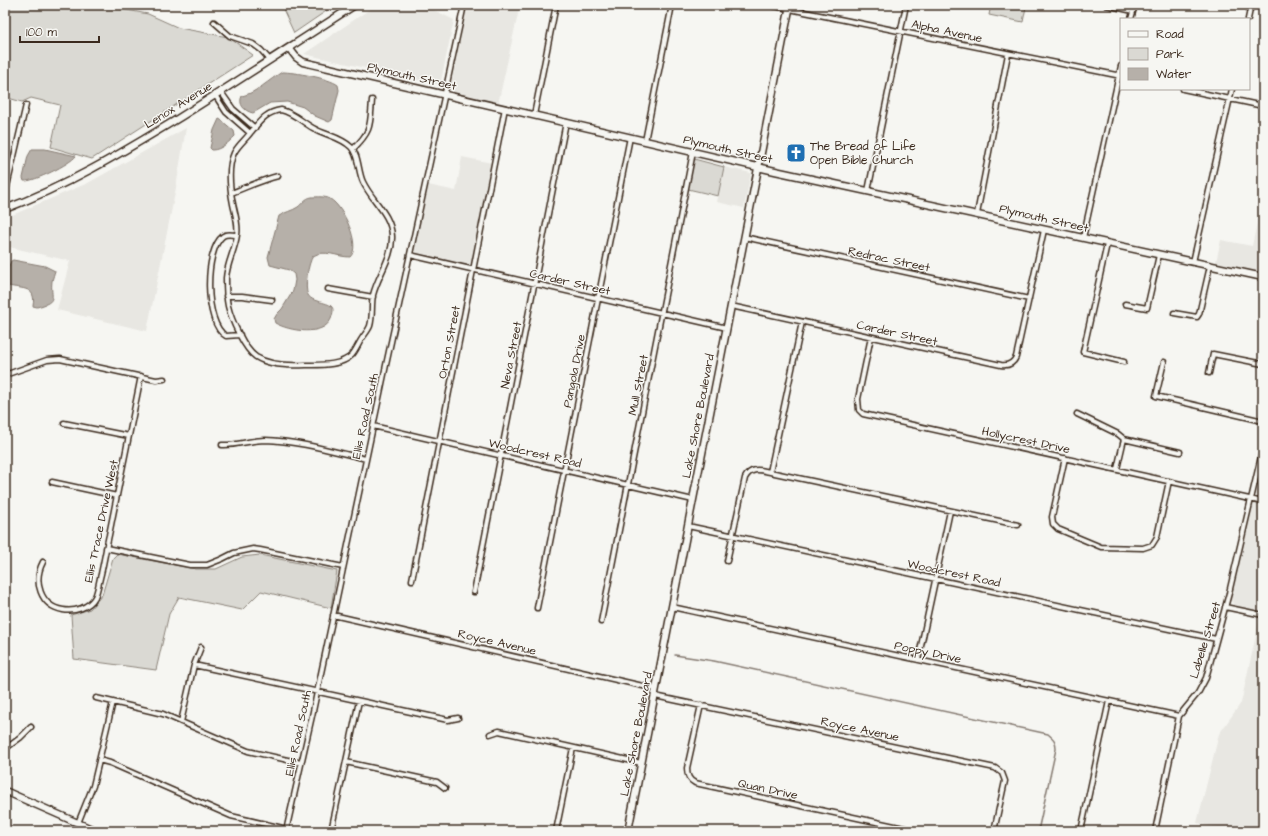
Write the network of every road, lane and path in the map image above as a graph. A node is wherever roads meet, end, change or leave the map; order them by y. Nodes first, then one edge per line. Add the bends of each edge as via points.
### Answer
1 (355, 5) edge
2 (464, 5) edge
3 (556, 5) edge
4 (672, 5) edge
5 (770, 5) edge
6 (906, 5) edge
7 (1106, 5) edge
8 (1134, 5) edge
9 (1251, 5) edge
10 (790, 7) edge
11 (1133, 11) junction
12 (1132, 18) edge
13 (1248, 18) edge
14 (214, 22) dead end
15 (901, 32) junction
16 (289, 48) junction
17 (1008, 54) junction
18 (270, 60) junction
19 (1120, 76) edge
20 (1188, 90) edge
21 (1232, 90) edge
22 (221, 92) junction
23 (445, 94) junction
24 (215, 95) junction
25 (1230, 99) junction
26 (372, 100) dead end
27 (26, 105) dead end
28 (1263, 106) edge
29 (505, 108) junction
30 (534, 115) junction
31 (566, 122) junction
32 (255, 128) junction
33 (250, 133) junction
34 (630, 137) junction
35 (645, 141) junction
36 (352, 149) junction
37 (693, 152) junction
38 (758, 167) junction
39 (278, 176) dead end
40 (868, 191) junction
41 (231, 193) junction
42 (5, 195) edge
43 (5, 209) edge
44 (976, 214) junction
45 (1044, 230) junction
46 (237, 235) junction
47 (744, 237) junction
48 (1083, 238) junction
49 (1107, 244) junction
50 (410, 255) junction
51 (1158, 255) junction
52 (1192, 262) junction
53 (1210, 266) junction
54 (474, 270) junction
55 (1263, 278) edge
56 (535, 284) junction
57 (328, 289) dead end
58 (226, 296) junction
59 (373, 297) junction
60 (598, 298) junction
61 (1029, 299) junction
62 (272, 300) dead end
63 (1125, 304) dead end
64 (731, 306) junction
65 (662, 313) junction
66 (1174, 313) dead end
67 (802, 322) junction
68 (727, 328) junction
69 (240, 334) junction
70 (871, 337) junction
71 (1124, 362) dead end
72 (1164, 362) dead end
73 (1263, 364) edge
74 (1209, 373) dead end
75 (5, 375) edge
76 (141, 376) junction
77 (164, 379) dead end
78 (1077, 414) dead end
79 (1263, 421) edge
80 (64, 423) dead end
81 (373, 426) junction
82 (129, 436) junction
83 (1124, 440) junction
84 (440, 442) junction
85 (222, 445) dead end
86 (1263, 448) edge
87 (1180, 452) dead end
88 (501, 456) junction
89 (1065, 458) junction
90 (366, 459) junction
91 (565, 470) junction
92 (1117, 470) junction
93 (770, 472) junction
94 (1169, 481) junction
95 (52, 482) dead end
96 (629, 485) junction
97 (117, 496) junction
98 (1251, 499) junction
99 (693, 500) junction
100 (1263, 502) edge
101 (950, 511) junction
102 (1018, 525) dead end
103 (688, 526) junction
104 (732, 536) junction
105 (106, 548) junction
106 (727, 561) dead end
107 (43, 562) dead end
108 (343, 567) junction
109 (936, 579) junction
110 (412, 580) dead end
111 (474, 592) dead end
112 (672, 607) junction
113 (1226, 607) junction
114 (537, 608) dead end
115 (333, 615) junction
116 (1263, 615) edge
117 (601, 622) dead end
118 (1216, 639) junction
119 (201, 646) dead end
120 (918, 660) junction
121 (194, 665) junction
122 (317, 692) junction
123 (655, 692) junction
124 (96, 698) dead end
125 (359, 701) junction
126 (1109, 701) junction
127 (112, 702) junction
128 (701, 705) junction
129 (1179, 716) junction
130 (458, 718) dead end
131 (182, 722) junction
132 (31, 727) dead end
133 (490, 734) dead end
134 (573, 748) junction
135 (5, 749) edge
136 (99, 760) junction
137 (346, 762) junction
138 (301, 763) junction
139 (641, 763) junction
140 (445, 788) dead end
141 (5, 791) edge
142 (78, 823) junction
143 (287, 830) edge
144 (96, 831) edge
145 (331, 831) edge
146 (556, 831) edge
147 (628, 831) edge
148 (918, 831) edge
149 (994, 831) edge
150 (1081, 831) edge
151 (1155, 831) edge

1 - 16 street, Lenox Avenue
2 - 23 street, Ellis Road South
3 - 30 street
4 - 35 street
5 - 10 street, Alpha Avenue
6 - 15 street
7 - 11 street
8 - 11 street
9 - 13 street
10 - 15 street, Alpha Avenue
10 - 38 street, Lake Shore Boulevard
11 - 12 street
14 - 18 street via 230,36 253,44
15 - 17 street, Alpha Avenue
15 - 40 street
16 - 18 street, Lenox Avenue
16 - 23 street, Plymouth Street via 303,62
17 - 19 street, Alpha Avenue
17 - 44 street
18 - 22 street, Lenox Avenue
19 - 48 street
20 - 25 street
21 - 25 street
22 - 24 street, Lenox Avenue
22 - 32 street via 233,110
23 - 29 street, Plymouth Street
23 - 50 street, Ellis Road South
24 - 33 street via 226,112
24 - 43 street, Lenox Avenue via 82,175
25 - 28 street
25 - 52 street
26 - 36 street via 367,134
27 - 42 street
29 - 30 street, Plymouth Street
29 - 54 street, Orton Street
30 - 31 street, Plymouth Street
31 - 34 street, Plymouth Street
31 - 56 street, Neva Street
32 - 33 street
32 - 36 street via 264,116 281,110 340,140
33 - 41 street via 234,154 230,177
34 - 35 street, Plymouth Street
34 - 60 street, Pangola Drive
35 - 37 street, Plymouth Street
36 - 59 street via 363,182 386,215 392,236 389,256
37 - 38 street, Plymouth Street
37 - 65 street, Mull Street
38 - 40 street, Plymouth Street
38 - 47 street, Lake Shore Boulevard
39 - 41 street
40 - 44 street, Plymouth Street
41 - 46 street
44 - 45 street, Plymouth Street
45 - 48 street, Plymouth Street
45 - 61 street
46 - 58 street via 228,265
46 - 69 street via 227,234 218,241 210,269 209,292 213,317 220,330 226,336
47 - 61 street, Redrac Street
47 - 64 street, Lake Shore Boulevard
48 - 49 street, Plymouth Street
49 - 51 street, Plymouth Street
49 - 71 street via 1083,352
50 - 54 street, Carder Street
50 - 81 street, Ellis Road South
51 - 52 street, Plymouth Street
51 - 63 street via 1147,308
52 - 53 street, Plymouth Street
53 - 55 street, Plymouth Street
53 - 66 street via 1197,317
54 - 56 street, Carder Street
54 - 84 street, Orton Street
56 - 60 street, Carder Street
56 - 88 street, Neva Street
57 - 59 street
58 - 62 street
58 - 69 street
59 - 69 street via 368,331 353,354 339,362 302,366 269,362 254,356
60 - 65 street, Carder Street
60 - 91 street, Pangola Drive
61 - 70 street, Carder Street via 1016,357 1006,366
64 - 67 street, Carder Street
64 - 68 street, Lake Shore Boulevard
65 - 68 street, Carder Street
65 - 96 street, Mull Street
67 - 70 street, Carder Street
67 - 93 street
68 - 99 street, Lake Shore Boulevard
70 - 89 street, Hollycrest Drive via 858,399 859,410 863,414
72 - 79 street via 1156,396
73 - 74 street via 1213,354
75 - 76 street via 47,360 60,359
76 - 77 street via 156,380
76 - 82 street, Ellis Trace Drive West
78 - 83 street via 1118,434
80 - 82 street
81 - 84 street, Woodcrest Road
81 - 90 street, Ellis Road South
82 - 97 street, Ellis Trace Drive West
83 - 87 street
83 - 92 street
84 - 88 street, Woodcrest Road
84 - 110 street, Orton Street
85 - 90 street via 231,446 263,440 292,443
86 - 98 street, Labelle Street
88 - 91 street, Woodcrest Road
88 - 111 street, Neva Street
89 - 92 street, Hollycrest Drive
89 - 94 street via 1052,517 1053,524 1058,529 1101,547 1143,548 1152,545 1157,537
90 - 108 street, Ellis Road South
91 - 96 street, Woodcrest Road
91 - 114 street, Pangola Drive
92 - 94 street, Hollycrest Drive
93 - 101 street
93 - 104 street via 754,470 747,474
94 - 98 street, Hollycrest Drive
95 - 97 street
96 - 99 street, Woodcrest Road
96 - 117 street, Mull Street
97 - 105 street, Ellis Trace Drive West
98 - 100 street, Hollycrest Drive
98 - 113 street, Labelle Street
99 - 103 street, Lake Shore Boulevard
101 - 102 street
101 - 109 street
103 - 104 street, Woodcrest Road
103 - 112 street, Lake Shore Boulevard
104 - 106 street
104 - 109 street, Woodcrest Road
105 - 107 street, Ellis Trace Drive West via 95,597 85,607 73,610 65,611 54,607 42,596 38,576
105 - 108 street via 199,566 214,563 244,550 260,550
108 - 115 street, Ellis Road South
109 - 118 street, Woodcrest Road
109 - 120 street
112 - 120 street, Poppy Drive
112 - 123 street, Lake Shore Boulevard
113 - 116 street
113 - 118 street, Labelle Street
115 - 122 street, Ellis Road South
115 - 123 street, Royce Avenue
118 - 129 street, Labelle Street via 1206,678 1198,693
119 - 121 street
120 - 126 street, Poppy Drive
121 - 122 street
121 - 131 street
122 - 125 street
122 - 138 street, Ellis Road South
123 - 128 street, Royce Avenue
123 - 139 street, Lake Shore Boulevard
124 - 127 street
125 - 130 street via 448,720
125 - 137 street
126 - 129 street, Poppy Drive
126 - 150 street
127 - 131 street via 163,714
127 - 136 street
128 - 148 street, Quan Drive via 687,774 691,781
128 - 149 street, Royce Avenue via 995,768 1002,773 1005,781
129 - 151 street, Labelle Street
131 - 138 street via 248,751
132 - 135 street
133 - 134 street via 499,731
134 - 139 street
134 - 146 street
136 - 142 street via 90,796
136 - 143 street via 231,816
137 - 140 street via 437,782
137 - 145 street
138 - 143 street, Ellis Road South
139 - 147 street, Lake Shore Boulevard
141 - 142 street
142 - 144 street

